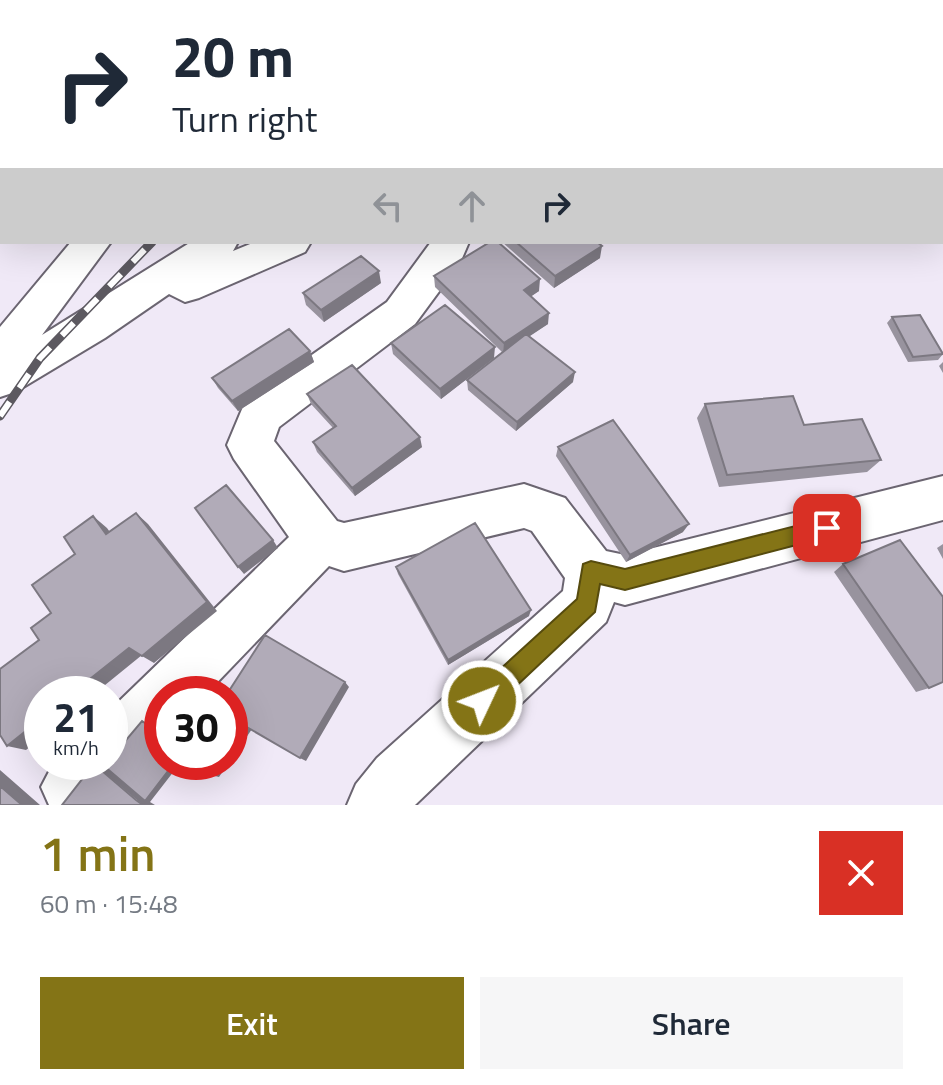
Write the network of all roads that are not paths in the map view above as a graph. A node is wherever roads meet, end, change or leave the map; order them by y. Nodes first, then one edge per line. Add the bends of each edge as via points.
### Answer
1 (90, 244) edge
2 (216, 244) edge
3 (287, 244) edge
4 (449, 244) edge
5 (90, 327) junction
6 (0, 357) edge
7 (0, 379) edge
8 (943, 498) edge
9 (321, 540) junction
10 (591, 572) junction
11 (185, 676) edge
12 (144, 716) edge
13 (128, 732) edge
14 (377, 805) edge

1 - 6 street
2 - 5 street
3 - 5 street
4 - 9 street via 401,313 261,415 250,445
5 - 7 street
8 - 10 street via 625,580
9 - 10 street via 344,547 524,506 548,514
9 - 11 street
10 - 14 street via 588,604 398,779
12 - 13 street

